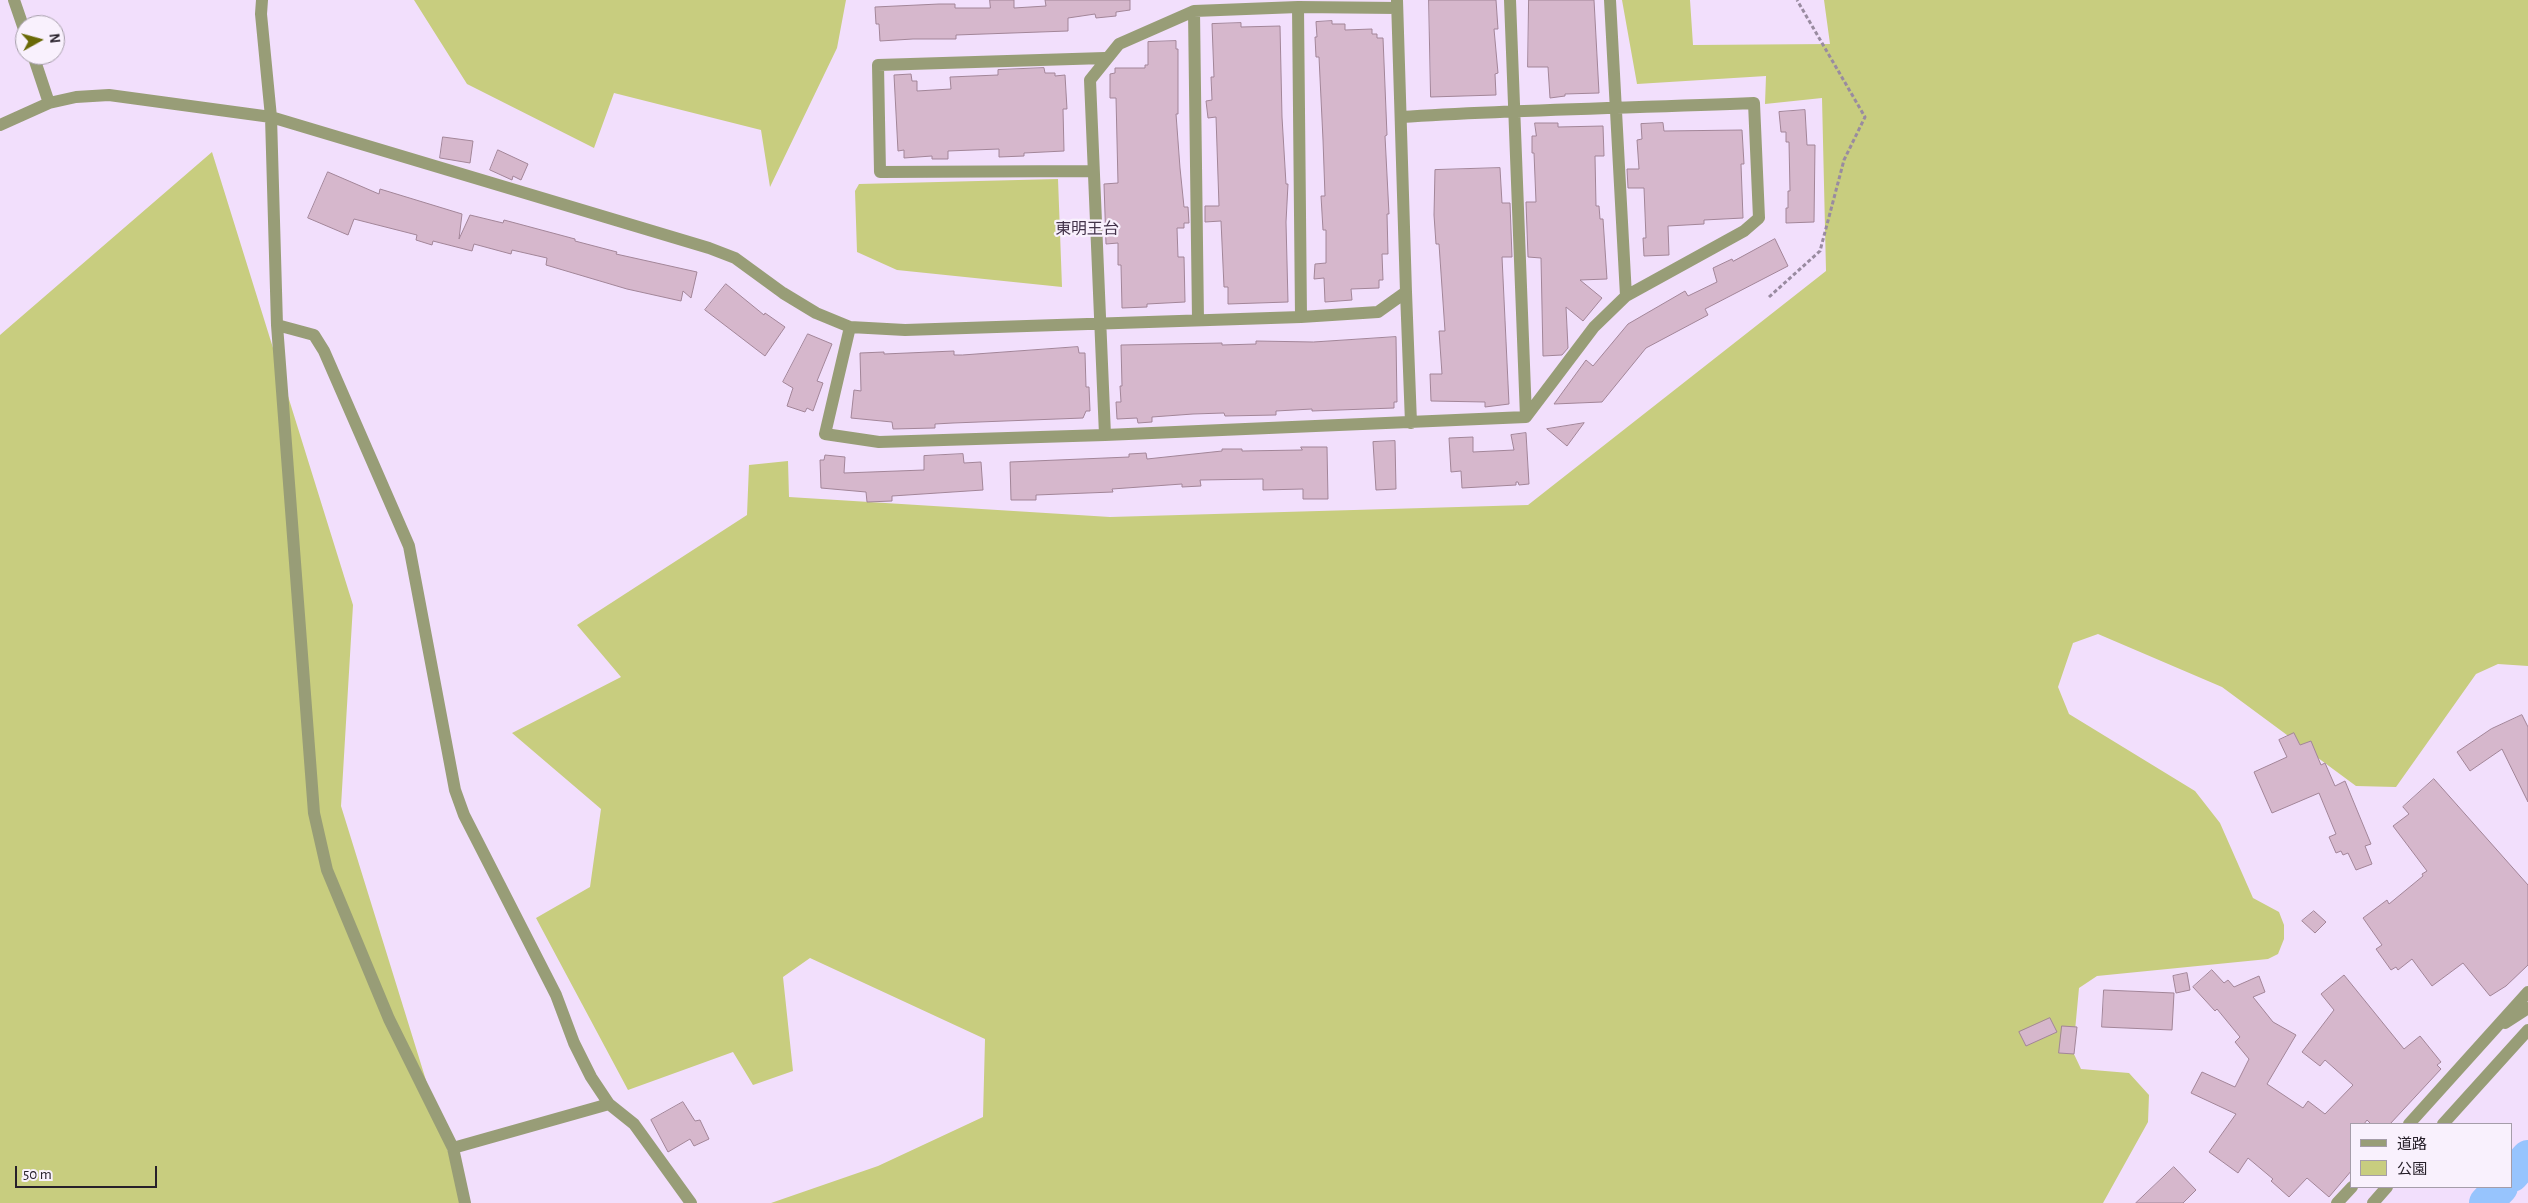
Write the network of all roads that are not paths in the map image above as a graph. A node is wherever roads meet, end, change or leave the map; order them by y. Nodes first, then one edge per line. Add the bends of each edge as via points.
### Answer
1 (14, 0) edge
2 (262, 0) edge
3 (1510, 0) edge
4 (1610, 0) edge
5 (1397, 4) edge
6 (1298, 7) junction
7 (1194, 11) junction
8 (19, 15) edge
9 (1105, 58) junction
10 (37, 65) edge
11 (50, 103) junction
12 (1615, 109) junction
13 (1516, 110) junction
14 (271, 117) junction
15 (1402, 117) junction
16 (0, 125) edge
17 (1093, 171) junction
18 (1406, 292) junction
19 (1626, 296) junction
20 (1301, 317) junction
21 (1198, 320) junction
22 (1099, 322) junction
23 (277, 325) junction
24 (850, 326) junction
25 (1526, 417) junction
26 (1411, 423) junction
27 (1105, 435) junction
28 (2528, 992) edge
29 (2528, 1008) edge
30 (2528, 1030) edge
31 (2489, 1035) junction
32 (609, 1104) junction
33 (2409, 1123) edge
34 (2444, 1123) edge
35 (453, 1148) junction
36 (2351, 1188) edge
37 (2386, 1188) edge
38 (466, 1203) edge
39 (691, 1203) edge
40 (2337, 1203) edge
41 (2373, 1203) edge

1 - 8 street
2 - 14 street
3 - 13 street
4 - 12 street
5 - 6 street
5 - 15 street
6 - 7 street
6 - 20 street
7 - 9 street via 1119,44
7 - 21 street
9 - 17 street via 1090,80
9 - 17 street via 878,65 880,172
10 - 11 street
11 - 14 street via 109,95
11 - 16 street
12 - 13 street
12 - 19 street
12 - 19 street via 1754,103 1759,218 1744,231
13 - 15 street
13 - 25 street
14 - 23 street
14 - 24 street via 709,248 735,258 783,294 816,313
15 - 18 street
17 - 22 street
18 - 20 street via 1378,312
18 - 26 street
19 - 25 street via 1594,327
20 - 21 street
21 - 22 street
22 - 24 street via 904,330
22 - 27 street
23 - 32 street via 314,335 319,343 409,546 455,790 464,815 556,995 574,1043
23 - 35 street via 314,813 327,870 389,1019
24 - 27 street via 825,434 879,442
25 - 26 street
26 - 27 street
28 - 31 street
29 - 31 street
30 - 34 street
31 - 33 street
32 - 35 street
32 - 39 street via 634,1124
35 - 38 street
36 - 40 street
37 - 41 street

